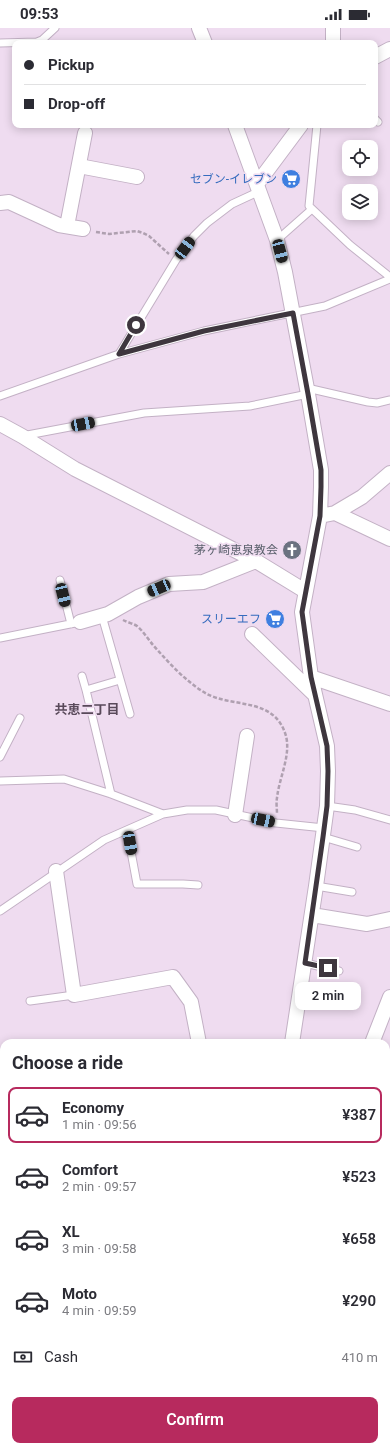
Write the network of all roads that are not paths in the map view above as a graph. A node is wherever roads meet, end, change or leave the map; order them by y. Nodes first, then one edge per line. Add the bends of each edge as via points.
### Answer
1 (55, 28) edge
2 (200, 28) edge
3 (333, 28) edge
4 (42, 40) edge
5 (204, 40) edge
6 (333, 40) edge
7 (0, 43) edge
8 (12, 43) edge
9 (390, 49) edge
10 (378, 55) edge
11 (235, 128) edge
12 (299, 128) edge
13 (317, 128) edge
14 (85, 133) dead end
15 (79, 166) junction
16 (137, 177) dead end
17 (258, 188) junction
18 (0, 202) edge
19 (312, 209) junction
20 (67, 226) junction
21 (83, 229) road end
22 (277, 240) junction
23 (390, 278) edge
24 (293, 313) junction
25 (119, 354) junction
26 (308, 391) junction
27 (0, 396) edge
28 (390, 400) edge
29 (0, 424) edge
30 (22, 436) junction
31 (390, 473) edge
32 (335, 513) junction
33 (320, 516) junction
34 (390, 539) edge
35 (256, 561) junction
36 (60, 580) dead end
37 (305, 591) junction
38 (105, 615) junction
39 (75, 623) junction
40 (252, 634) dead end
41 (0, 638) edge
42 (82, 676) dead end
43 (311, 677) junction
44 (120, 680) junction
45 (86, 690) junction
46 (315, 696) junction
47 (390, 704) edge
48 (130, 714) dead end
49 (20, 718) dead end
50 (247, 736) dead end
51 (0, 757) edge
52 (0, 781) edge
53 (111, 794) junction
54 (327, 806) junction
55 (163, 814) junction
56 (235, 814) junction
57 (390, 820) edge
58 (127, 830) junction
59 (324, 833) junction
60 (357, 847) dead end
61 (56, 871) junction
62 (198, 885) dead end
63 (316, 886) junction
64 (352, 892) dead end
65 (0, 911) edge
66 (312, 915) junction
67 (390, 919) edge
68 (305, 963) junction
69 (339, 971) dead end
70 (301, 991) junction
71 (74, 995) junction
72 (390, 997) edge
73 (334, 1000) dead end
74 (30, 1001) dead end
75 (198, 1039) edge
76 (296, 1039) edge
77 (374, 1039) edge

1 - 4 lane
2 - 5 street
3 - 6 street
7 - 8 lane
9 - 10 street
11 - 17 street
12 - 17 street
13 - 19 lane via 309,206
14 - 15 street
15 - 16 street
15 - 20 street
17 - 22 street
17 - 25 lane via 232,204 194,236 176,260
18 - 20 street via 9,202 59,225
19 - 22 lane
19 - 23 lane
20 - 21 street
22 - 24 street
23 - 24 lane via 325,306
24 - 25 lane via 204,331
24 - 26 street
25 - 27 lane
26 - 28 lane via 377,403
26 - 30 lane via 250,406 144,413
26 - 33 street via 321,470
29 - 30 street
30 - 35 street via 103,485
31 - 32 street via 362,497
32 - 33 street
32 - 34 street
33 - 37 street
35 - 37 street
35 - 38 street via 202,582 169,584
36 - 39 lane
37 - 43 street via 302,612
38 - 39 street
38 - 44 lane
39 - 41 lane
40 - 46 street
42 - 45 lane
43 - 46 street
43 - 47 street
44 - 45 lane
44 - 48 lane
45 - 53 lane
46 - 54 street via 327,746
49 - 51 lane
50 - 56 street
52 - 53 lane via 64,779
53 - 55 lane
54 - 57 lane via 355,810
54 - 59 street
55 - 56 lane via 187,810 216,810
55 - 58 lane
56 - 59 lane
58 - 61 lane via 104,840
58 - 62 lane via 137,884
59 - 60 lane
59 - 63 street
61 - 65 lane
61 - 71 street
63 - 64 lane
63 - 66 street
66 - 67 street via 366,924
66 - 68 street
68 - 69 lane
68 - 70 street
70 - 73 lane
70 - 76 street
71 - 74 lane
71 - 75 street via 173,977 191,1002
72 - 77 street

